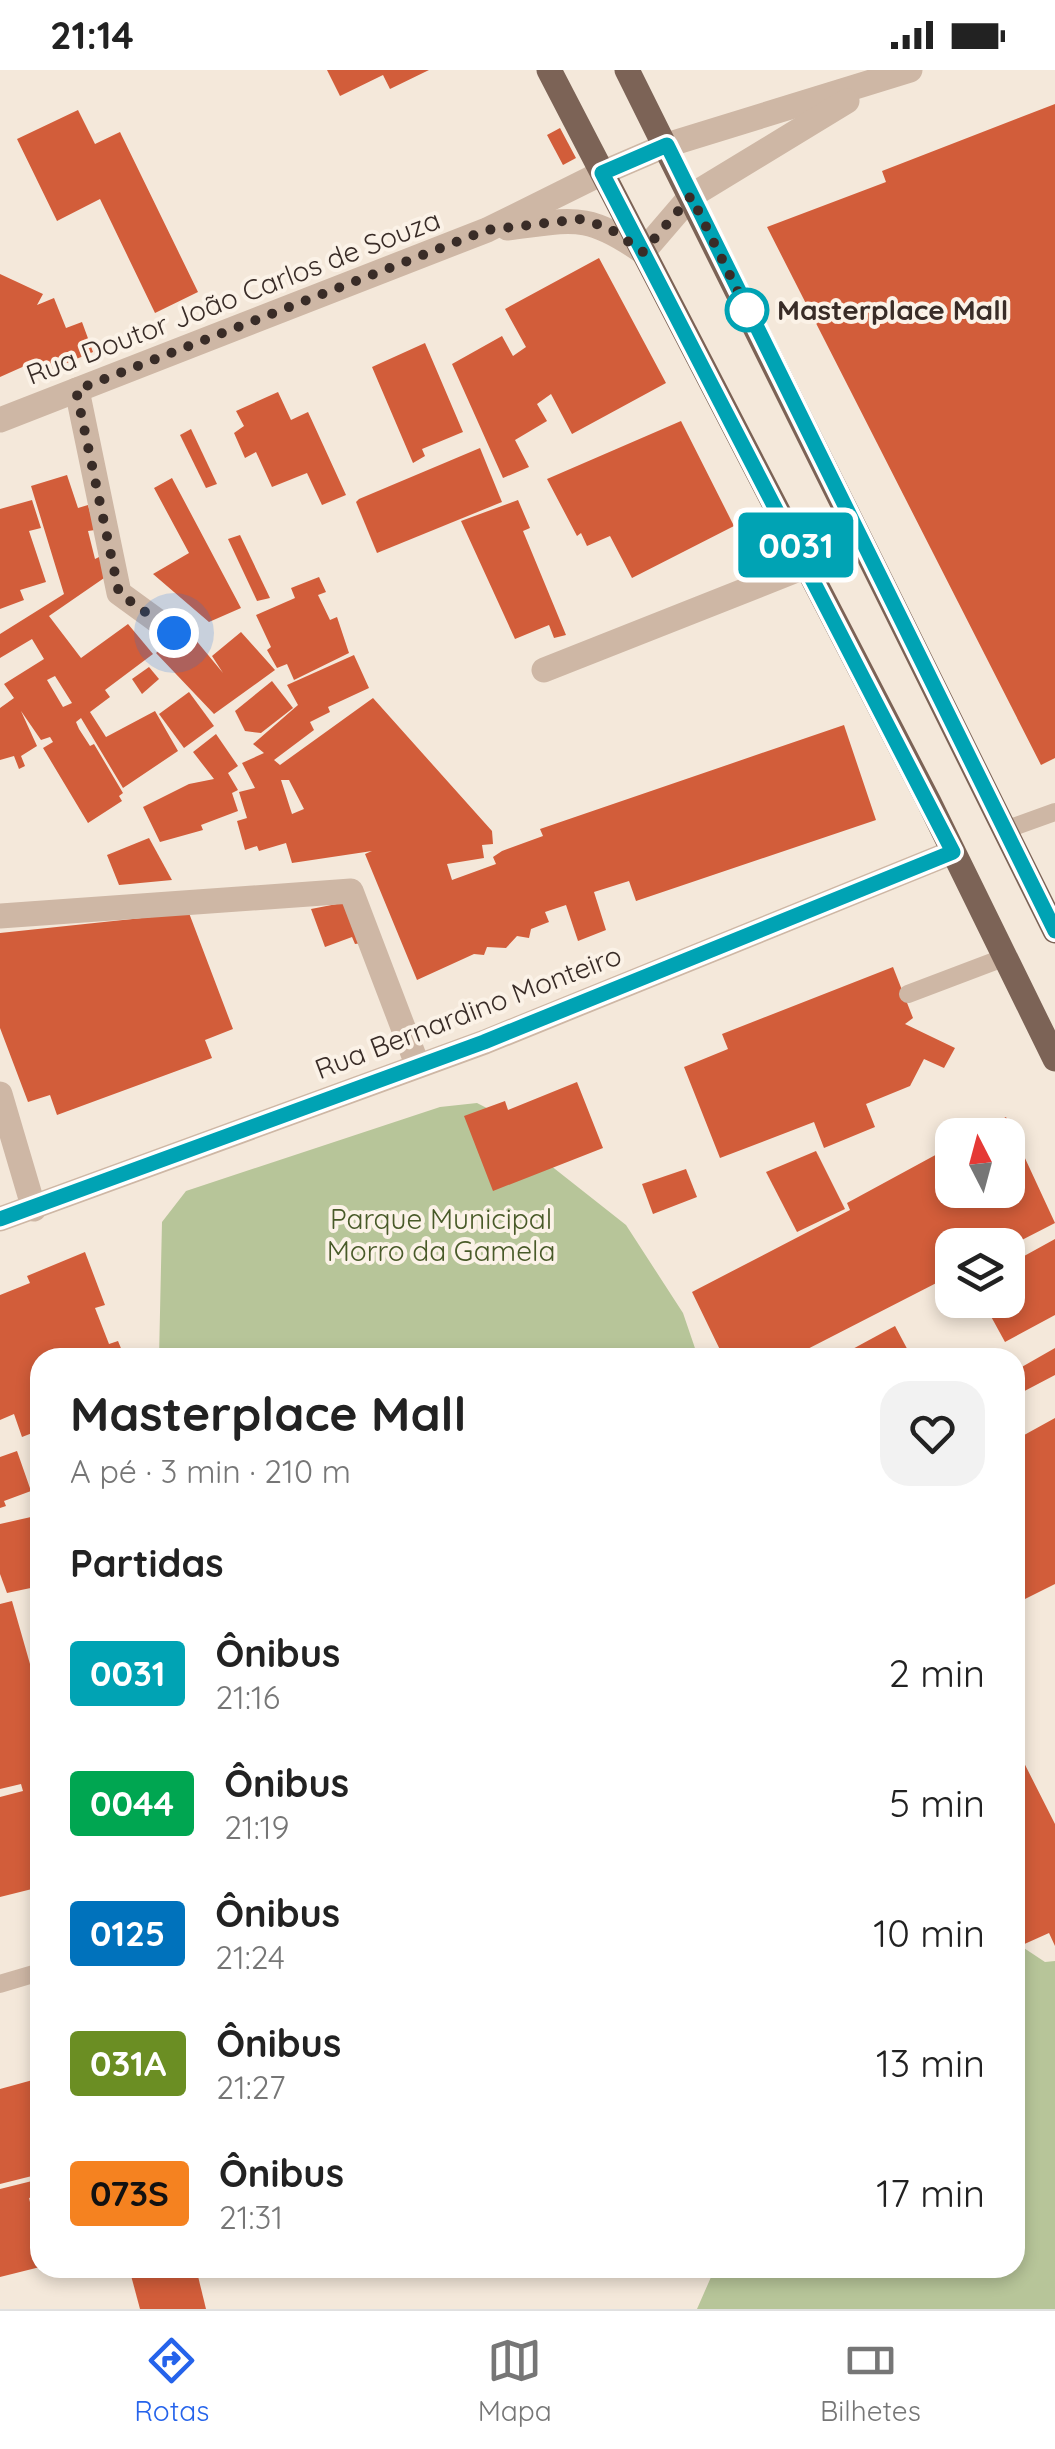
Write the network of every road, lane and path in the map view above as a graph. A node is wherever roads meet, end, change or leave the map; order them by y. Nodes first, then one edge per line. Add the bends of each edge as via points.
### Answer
1 (549, 70) edge
2 (626, 70) edge
3 (910, 70) edge
4 (881, 80) junction
5 (667, 145) junction
6 (602, 173) junction
7 (691, 196) junction
8 (487, 230) junction
9 (643, 252) junction
10 (76, 390) junction
11 (0, 420) edge
12 (807, 566) junction
13 (174, 633) dead end
14 (544, 670) dead end
15 (1055, 812) edge
16 (1005, 830) junction
17 (953, 852) junction
18 (0, 916) edge
19 (1055, 932) edge
20 (1003, 958) junction
21 (908, 994) dead end
22 (1055, 1059) edge
23 (417, 1064) junction
24 (0, 1094) edge
25 (34, 1209) junction
26 (0, 1219) edge
27 (30, 1975) edge
28 (0, 1984) edge

1 - 6 main road
2 - 5 main road
3 - 4 street, Rua Doutor João Carlos de Souza
4 - 5 street, Rua Doutor João Carlos de Souza
4 - 7 street, Rua Doutor João Carlos de Souza
5 - 6 street, Rua Doutor João Carlos de Souza
5 - 7 main road
6 - 8 street, Rua Doutor João Carlos de Souza
6 - 9 main road
7 - 9 street, Rua Doutor João Carlos de Souza
7 - 16 main road
8 - 9 street, Rua Doutor João Carlos de Souza via 581,219 609,228
8 - 10 street, Rua Doutor João Carlos de Souza
9 - 12 main road
10 - 11 street, Rua Doutor João Carlos de Souza
10 - 13 street via 119,593
12 - 14 street
12 - 17 main road
15 - 16 lane
16 - 19 main road
17 - 20 main road
17 - 23 street, Rua Bernardino Monteiro
18 - 23 street via 351,891
20 - 21 lane
20 - 22 main road
23 - 25 street, Rua Bernardino Monteiro
24 - 25 street
25 - 26 street, Rua Bernardino Monteiro
27 - 28 lane

